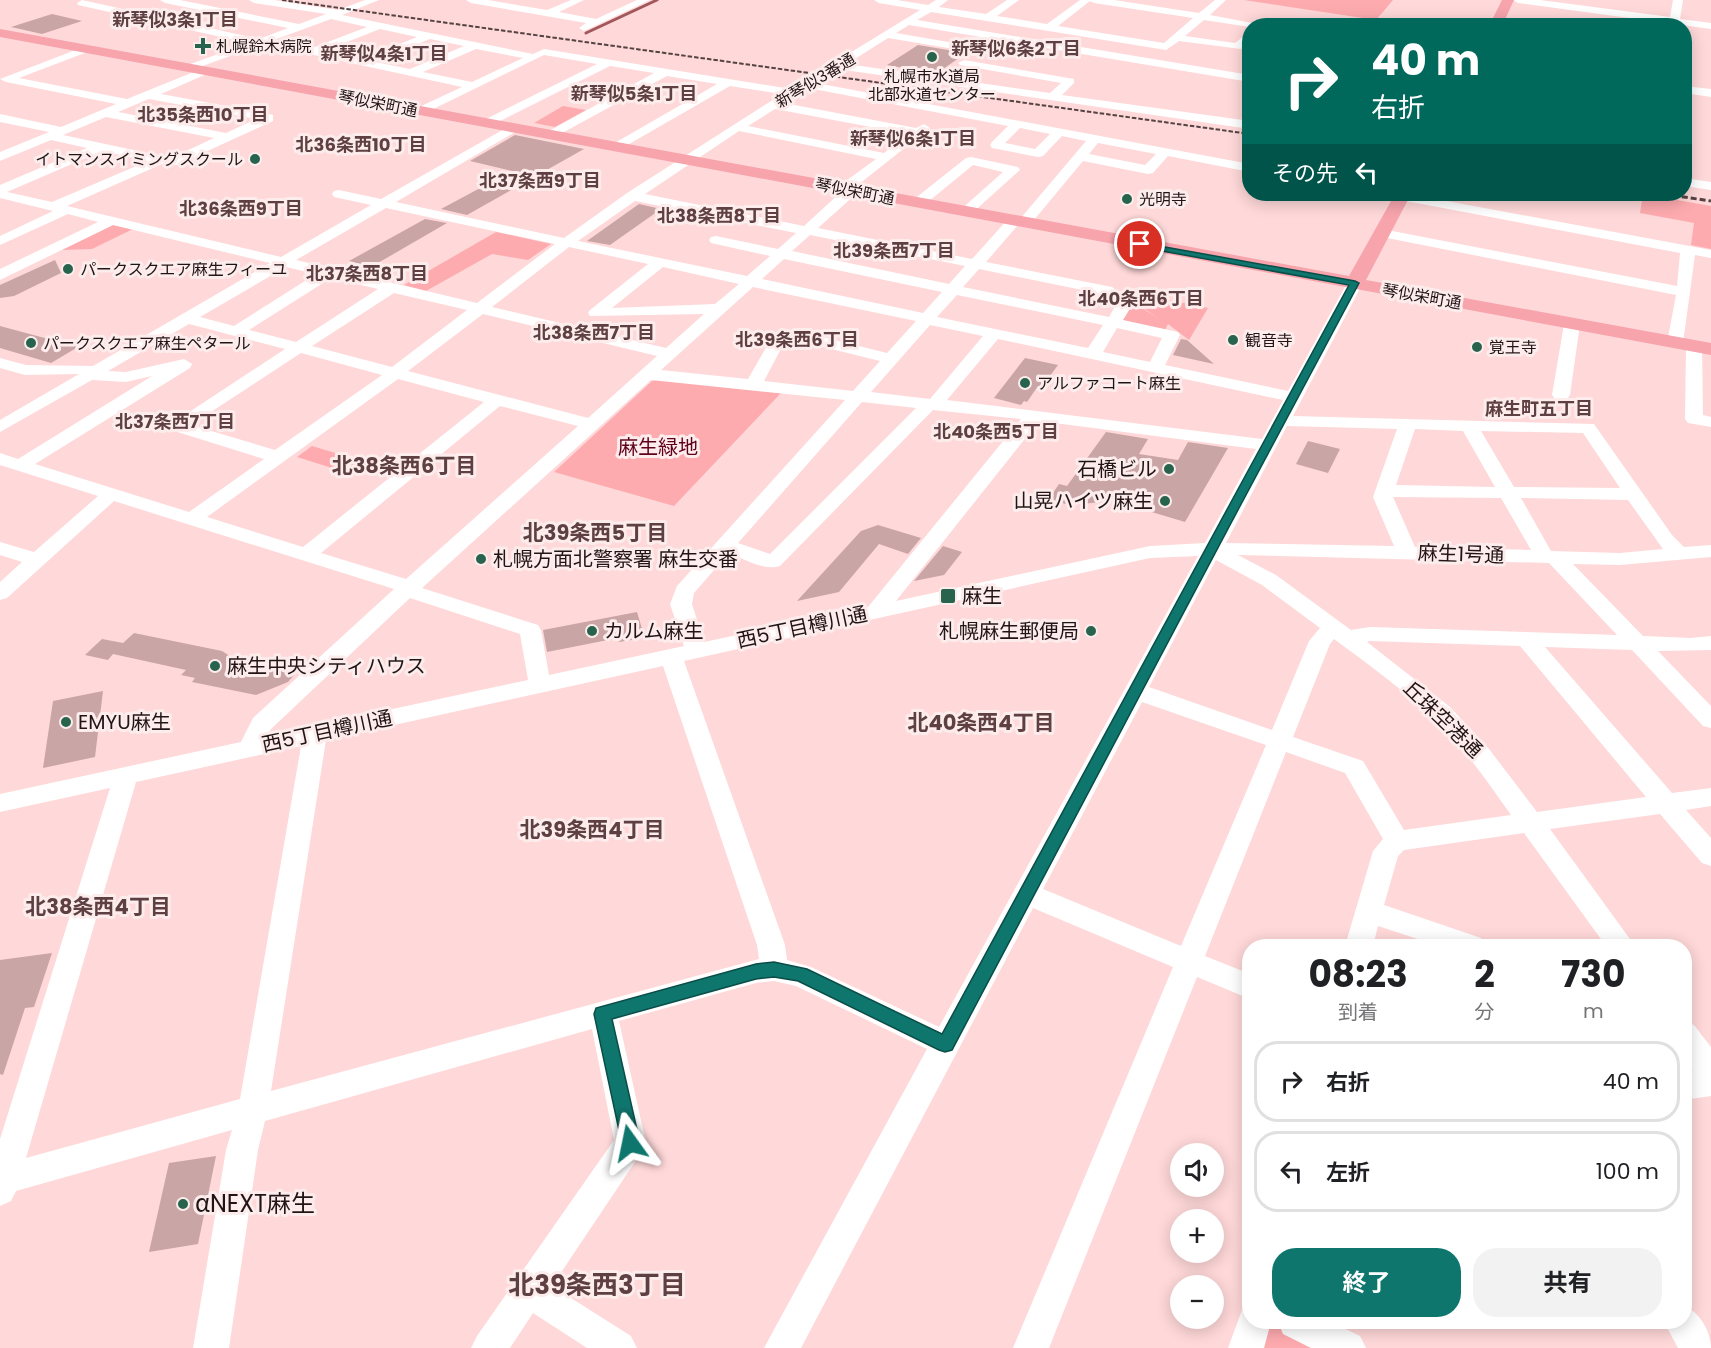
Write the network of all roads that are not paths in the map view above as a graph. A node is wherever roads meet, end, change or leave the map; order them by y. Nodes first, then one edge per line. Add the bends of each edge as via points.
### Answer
1 (92, 0) edge
2 (165, 0) edge
3 (230, 0) edge
4 (254, 0) edge
5 (340, 0) edge
6 (471, 0) edge
7 (511, 0) edge
8 (579, 0) edge
9 (645, 0) edge
10 (879, 0) edge
11 (943, 0) edge
12 (1014, 0) edge
13 (1086, 0) edge
14 (1094, 0) edge
15 (1221, 0) edge
16 (1508, 0) edge
17 (1518, 0) edge
18 (1613, 0) edge
19 (1678, 0) edge
20 (369, 2) edge
21 (1143, 3) edge
22 (498, 5) junction
23 (206, 8) junction
24 (929, 9) junction
25 (340, 12) junction
26 (1608, 12) junction
27 (547, 14) junction
28 (1129, 15) dead end
29 (329, 16) junction
30 (1204, 16) junction
31 (988, 18) junction
32 (1498, 18) edge
33 (1652, 18) edge
34 (1675, 18) edge
35 (167, 21) junction
36 (596, 22) junction
37 (908, 22) junction
38 (1692, 23) edge
39 (1242, 24) edge
40 (379, 26) junction
41 (1711, 26) edge
42 (299, 27) junction
43 (1048, 27) junction
44 (1112, 28) dead end
45 (0, 33) edge
46 (572, 33) dead end
47 (887, 35) junction
48 (429, 36) junction
49 (1102, 36) junction
50 (1179, 38) junction
51 (261, 41) junction
52 (1028, 42) junction
53 (1242, 42) edge
54 (562, 44) dead end
55 (476, 45) junction
56 (1166, 47) junction
57 (86, 49) junction
58 (314, 51) junction
59 (539, 55) junction
60 (364, 62) junction
61 (608, 63) junction
62 (964, 63) junction
63 (838, 66) junction
64 (1151, 66) junction
65 (189, 68) junction
66 (205, 71) junction
67 (413, 72) junction
68 (665, 72) junction
69 (6, 76) edge
70 (1242, 78) edge
71 (728, 82) junction
72 (938, 82) junction
73 (808, 85) junction
74 (474, 86) junction
75 (1692, 90) edge
76 (794, 93) junction
77 (1711, 93) edge
78 (148, 95) junction
79 (1052, 97) junction
80 (128, 103) junction
81 (773, 105) junction
82 (421, 111) junction
83 (948, 111) junction
84 (105, 113) junction
85 (0, 118) edge
86 (488, 123) junction
87 (1242, 123) edge
88 (1016, 125) junction
89 (737, 127) junction
90 (513, 128) junction
91 (917, 132) junction
92 (56, 133) junction
93 (1058, 133) junction
94 (551, 135) junction
95 (227, 137) junction
96 (1094, 140) junction
97 (100, 147) junction
98 (616, 147) junction
99 (1164, 153) junction
100 (1079, 156) junction
101 (0, 157) edge
102 (886, 157) junction
103 (160, 160) junction
104 (687, 160) junction
105 (1242, 167) edge
106 (1692, 183) edge
107 (1711, 186) edge
108 (848, 190) junction
109 (0, 192) edge
110 (339, 194) dead end
111 (632, 196) junction
112 (1395, 201) edge
113 (1435, 201) edge
114 (384, 203) junction
115 (918, 203) junction
116 (60, 209) junction
117 (965, 212) junction
118 (111, 221) junction
119 (1019, 222) junction
120 (807, 231) junction
121 (1382, 233) junction
122 (716, 240) dead end
123 (0, 241) edge
124 (566, 243) junction
125 (1688, 249) junction
126 (781, 254) junction
127 (1711, 254) edge
128 (284, 261) junction
129 (659, 263) junction
130 (975, 265) junction
131 (330, 272) junction
132 (0, 275) edge
133 (749, 282) junction
134 (1355, 283) junction
135 (392, 287) junction
136 (953, 289) junction
137 (1684, 292) junction
138 (480, 309) junction
139 (718, 309) junction
140 (186, 318) junction
141 (927, 319) junction
142 (1113, 322) junction
143 (1572, 324) junction
144 (236, 331) junction
145 (994, 333) junction
146 (1693, 346) edge
147 (300, 348) junction
148 (669, 354) junction
149 (1093, 354) junction
150 (891, 359) junction
151 (0, 363) edge
152 (1155, 368) junction
153 (396, 372) junction
154 (93, 373) junction
155 (647, 374) junction
156 (753, 385) junction
157 (1561, 395) dead end
158 (858, 396) junction
159 (1293, 397) junction
160 (498, 399) junction
161 (932, 404) junction
162 (1034, 415) junction
163 (1281, 421) junction
164 (1711, 422) edge
165 (590, 424) junction
166 (1404, 424) junction
167 (1469, 425) junction
168 (0, 427) edge
169 (1268, 445) junction
170 (277, 457) junction
171 (0, 459) edge
172 (20, 465) junction
173 (1385, 491) junction
174 (1508, 493) junction
175 (111, 494) junction
176 (1634, 494) junction
177 (193, 518) junction
178 (726, 545) junction
179 (0, 548) edge
180 (1210, 549) junction
181 (1711, 551) edge
182 (1407, 552) junction
183 (307, 554) junction
184 (1679, 554) junction
185 (1550, 557) junction
186 (37, 560) junction
187 (409, 587) junction
188 (0, 593) edge
189 (876, 611) junction
190 (1341, 633) junction
191 (1527, 640) junction
192 (1635, 643) junction
193 (1711, 643) edge
194 (696, 650) junction
195 (671, 656) junction
196 (540, 686) junction
197 (1136, 692) junction
198 (1711, 720) edge
199 (315, 734) junction
200 (1279, 742) junction
201 (250, 748) junction
202 (126, 775) junction
203 (1711, 797) edge
204 (0, 803) edge
205 (1666, 803) junction
206 (1531, 822) junction
207 (1397, 841) junction
208 (1711, 856) edge
209 (1027, 894) junction
210 (1368, 912) junction
211 (1361, 939) edge
212 (1450, 939) edge
213 (1616, 939) edge
214 (1189, 961) junction
215 (774, 969) junction
216 (1242, 984) edge
217 (603, 1014) junction
218 (945, 1044) junction
219 (1692, 1045) edge
220 (1711, 1071) edge
221 (1711, 1082) edge
222 (1692, 1085) edge
223 (253, 1110) junction
224 (1, 1183) edge
225 (529, 1291) junction
226 (1252, 1329) edge
227 (1309, 1329) edge
228 (1686, 1329) edge
229 (211, 1348) edge
230 (489, 1348) edge
231 (619, 1348) edge
232 (782, 1348) edge
233 (1031, 1348) edge
234 (1246, 1348) edge
235 (1348, 1348) edge
236 (1698, 1348) edge

1 - 35 street via 82,3
2 - 23 street
3 - 23 street
4 - 25 street
5 - 20 street
6 - 22 street
7 - 22 street
8 - 27 street
9 - 36 street
10 - 24 street
11 - 24 street, 新琴似3番通
12 - 31 street
13 - 43 street
14 - 21 street
15 - 30 street
16 - 32 main road
17 - 26 street
18 - 26 street
19 - 34 street
20 - 25 street
21 - 28 street
21 - 30 street
22 - 27 street
23 - 35 street
23 - 42 street
24 - 31 street
24 - 37 street, 新琴似3番通
25 - 29 street
26 - 33 street
27 - 36 street
29 - 40 street
29 - 42 street
30 - 39 street
30 - 50 street
31 - 43 street
35 - 51 street
36 - 46 street
37 - 47 street, 新琴似3番通
37 - 52 street
38 - 41 street
40 - 48 street
40 - 58 street
42 - 51 street
43 - 49 street
43 - 52 street
44 - 49 street
45 - 57 main road, 琴似栄町通
47 - 62 street via 970,52
47 - 63 street, 新琴似3番通
48 - 55 street
48 - 60 street
49 - 56 street
50 - 53 street via 1237,47
50 - 56 street
51 - 58 street
51 - 65 street
52 - 64 street
54 - 59 street
55 - 59 street
55 - 67 street
56 - 64 street
57 - 65 main road, 琴似栄町通
57 - 69 street
58 - 60 street
59 - 61 street
59 - 74 street
60 - 67 street
61 - 68 street
61 - 86 street
62 - 72 street
62 - 79 street via 1070,81
63 - 72 street
63 - 73 street, 新琴似3番通
64 - 70 street
65 - 66 main road, 琴似栄町通
66 - 78 street
66 - 82 main road, 琴似栄町通
67 - 74 street
68 - 71 street
68 - 94 street
69 - 80 street
71 - 76 street
71 - 98 street
72 - 79 street
73 - 76 street, 新琴似3番通
73 - 83 street
74 - 82 street
75 - 77 street
76 - 81 street, 新琴似3番通
78 - 80 street
78 - 95 street via 269,118
79 - 87 street
80 - 84 street
81 - 89 street, 新琴似3番通
81 - 91 street
82 - 86 main road, 琴似栄町通
83 - 88 street
83 - 91 street
84 - 92 street
84 - 95 street
85 - 92 street
86 - 90 main road, 琴似栄町通
88 - 93 street
88 - 93 street via 996,145 1038,153
89 - 102 street
89 - 104 street, 新琴似3番通
90 - 94 main road, 琴似栄町通
90 - 114 street
91 - 102 street
92 - 97 street
92 - 101 street
93 - 96 street
94 - 98 main road, 琴似栄町通
95 - 103 street via 172,162
96 - 99 street
96 - 100 street
97 - 103 street
97 - 109 street
98 - 104 main road, 琴似栄町通
99 - 100 street via 1148,170
99 - 105 street
100 - 119 street
102 - 108 street
103 - 116 street
104 - 108 main road, 琴似栄町通
104 - 111 street, 新琴似3番通
106 - 107 street
108 - 115 main road, 琴似栄町通
108 - 120 street
109 - 116 street
110 - 114 street
111 - 120 street
111 - 124 street, 新琴似3番通
112 - 121 main road
113 - 125 street
114 - 124 street
114 - 128 street
115 - 117 main road, 琴似栄町通
115 - 117 street via 971,161 1013,170
116 - 118 street
116 - 123 street
117 - 119 main road, 琴似栄町通
118 - 128 street
118 - 132 street
119 - 130 street
119 - 134 main road, 琴似栄町通
120 - 126 street
120 - 130 street
121 - 134 main road
121 - 137 street
122 - 126 street
124 - 129 street
124 - 138 street, 新琴似3番通
125 - 127 street
125 - 137 street
126 - 133 street
126 - 136 street
128 - 131 street
128 - 140 street
129 - 133 street
129 - 139 street via 596,313
130 - 136 street
130 - 142 street via 1107,290 1126,302
131 - 135 street
131 - 144 street
133 - 139 street
133 - 141 street
134 - 143 main road, 琴似栄町通
134 - 159 street
135 - 138 street
135 - 147 street
136 - 141 street
136 - 142 street
137 - 146 street
138 - 148 street
138 - 153 street, 新琴似3番通
139 - 148 street
140 - 144 street
140 - 154 street
141 - 145 street
141 - 150 street
142 - 149 street
142 - 152 street via 1172,335
143 - 146 main road, 琴似栄町通
143 - 157 street
144 - 147 street
145 - 149 street
145 - 161 street
146 - 164 street via 1694,419
147 - 153 street
147 - 170 street via 177,426
148 - 155 street
149 - 152 street
150 - 156 street via 794,335 778,340
150 - 158 street
151 - 154 street via 25,370 81,369
152 - 159 street
153 - 160 street
153 - 170 street, 新琴似3番通
154 - 168 street
154 - 172 street via 100,377 126,377 184,364
155 - 156 street
155 - 165 street
156 - 158 street
158 - 161 street
158 - 178 street
159 - 163 street
160 - 165 street
160 - 183 street
161 - 162 street
161 - 178 street via 773,562
162 - 169 street
162 - 189 street
163 - 166 street
163 - 169 street
165 - 187 street
166 - 167 street
166 - 173 street via 1406,430
167 - 174 street
167 - 176 street via 1588,428
169 - 180 street
170 - 177 street, 新琴似3番通
171 - 172 street
172 - 175 street
173 - 174 street
173 - 182 street via 1383,497
174 - 176 street
174 - 185 street
175 - 177 street
175 - 186 street
176 - 184 street
177 - 183 street
178 - 194 street via 684,591 681,604
179 - 186 street
180 - 182 street, 麻生1号通
180 - 189 street, 西5丁目樽川通 via 1150,552
180 - 190 street, 丘珠空港通 via 1269,580
180 - 197 street
181 - 184 street, 麻生1号通
182 - 185 street, 麻生1号通
183 - 187 street
184 - 185 street, 麻生1号通 via 1620,559
185 - 192 street
186 - 188 street
187 - 196 street via 415,593 530,630
187 - 201 street via 261,724
189 - 194 street, 西5丁目樽川通
190 - 191 street
190 - 200 street via 1320,641
190 - 206 street, 丘珠空港通 via 1442,713 1481,755
191 - 192 street
191 - 205 street
192 - 193 street
192 - 198 street
194 - 195 street, 西5丁目樽川通
195 - 196 street, 西5丁目樽川通
195 - 215 street via 771,945
196 - 199 street, 西5丁目樽川通
197 - 200 street
197 - 209 street
199 - 201 street, 西5丁目樽川通
199 - 223 street
200 - 207 street via 1354,767
200 - 214 street
201 - 202 street, 西5丁目樽川通
202 - 204 street, 西5丁目樽川通
202 - 224 street
203 - 205 street
205 - 206 street
205 - 208 street
206 - 207 street
206 - 213 street, 丘珠空港通
207 - 210 street via 1386,851
209 - 214 street
209 - 218 street
210 - 211 street
210 - 212 street
214 - 216 street
214 - 233 street
215 - 217 street
215 - 218 street via 801,975
217 - 223 street
217 - 225 street via 630,1143
218 - 232 street
219 - 220 street
221 - 222 street
223 - 224 street
223 - 229 street via 242,1149
225 - 230 street
225 - 231 street
226 - 234 street
227 - 235 street
228 - 236 street

